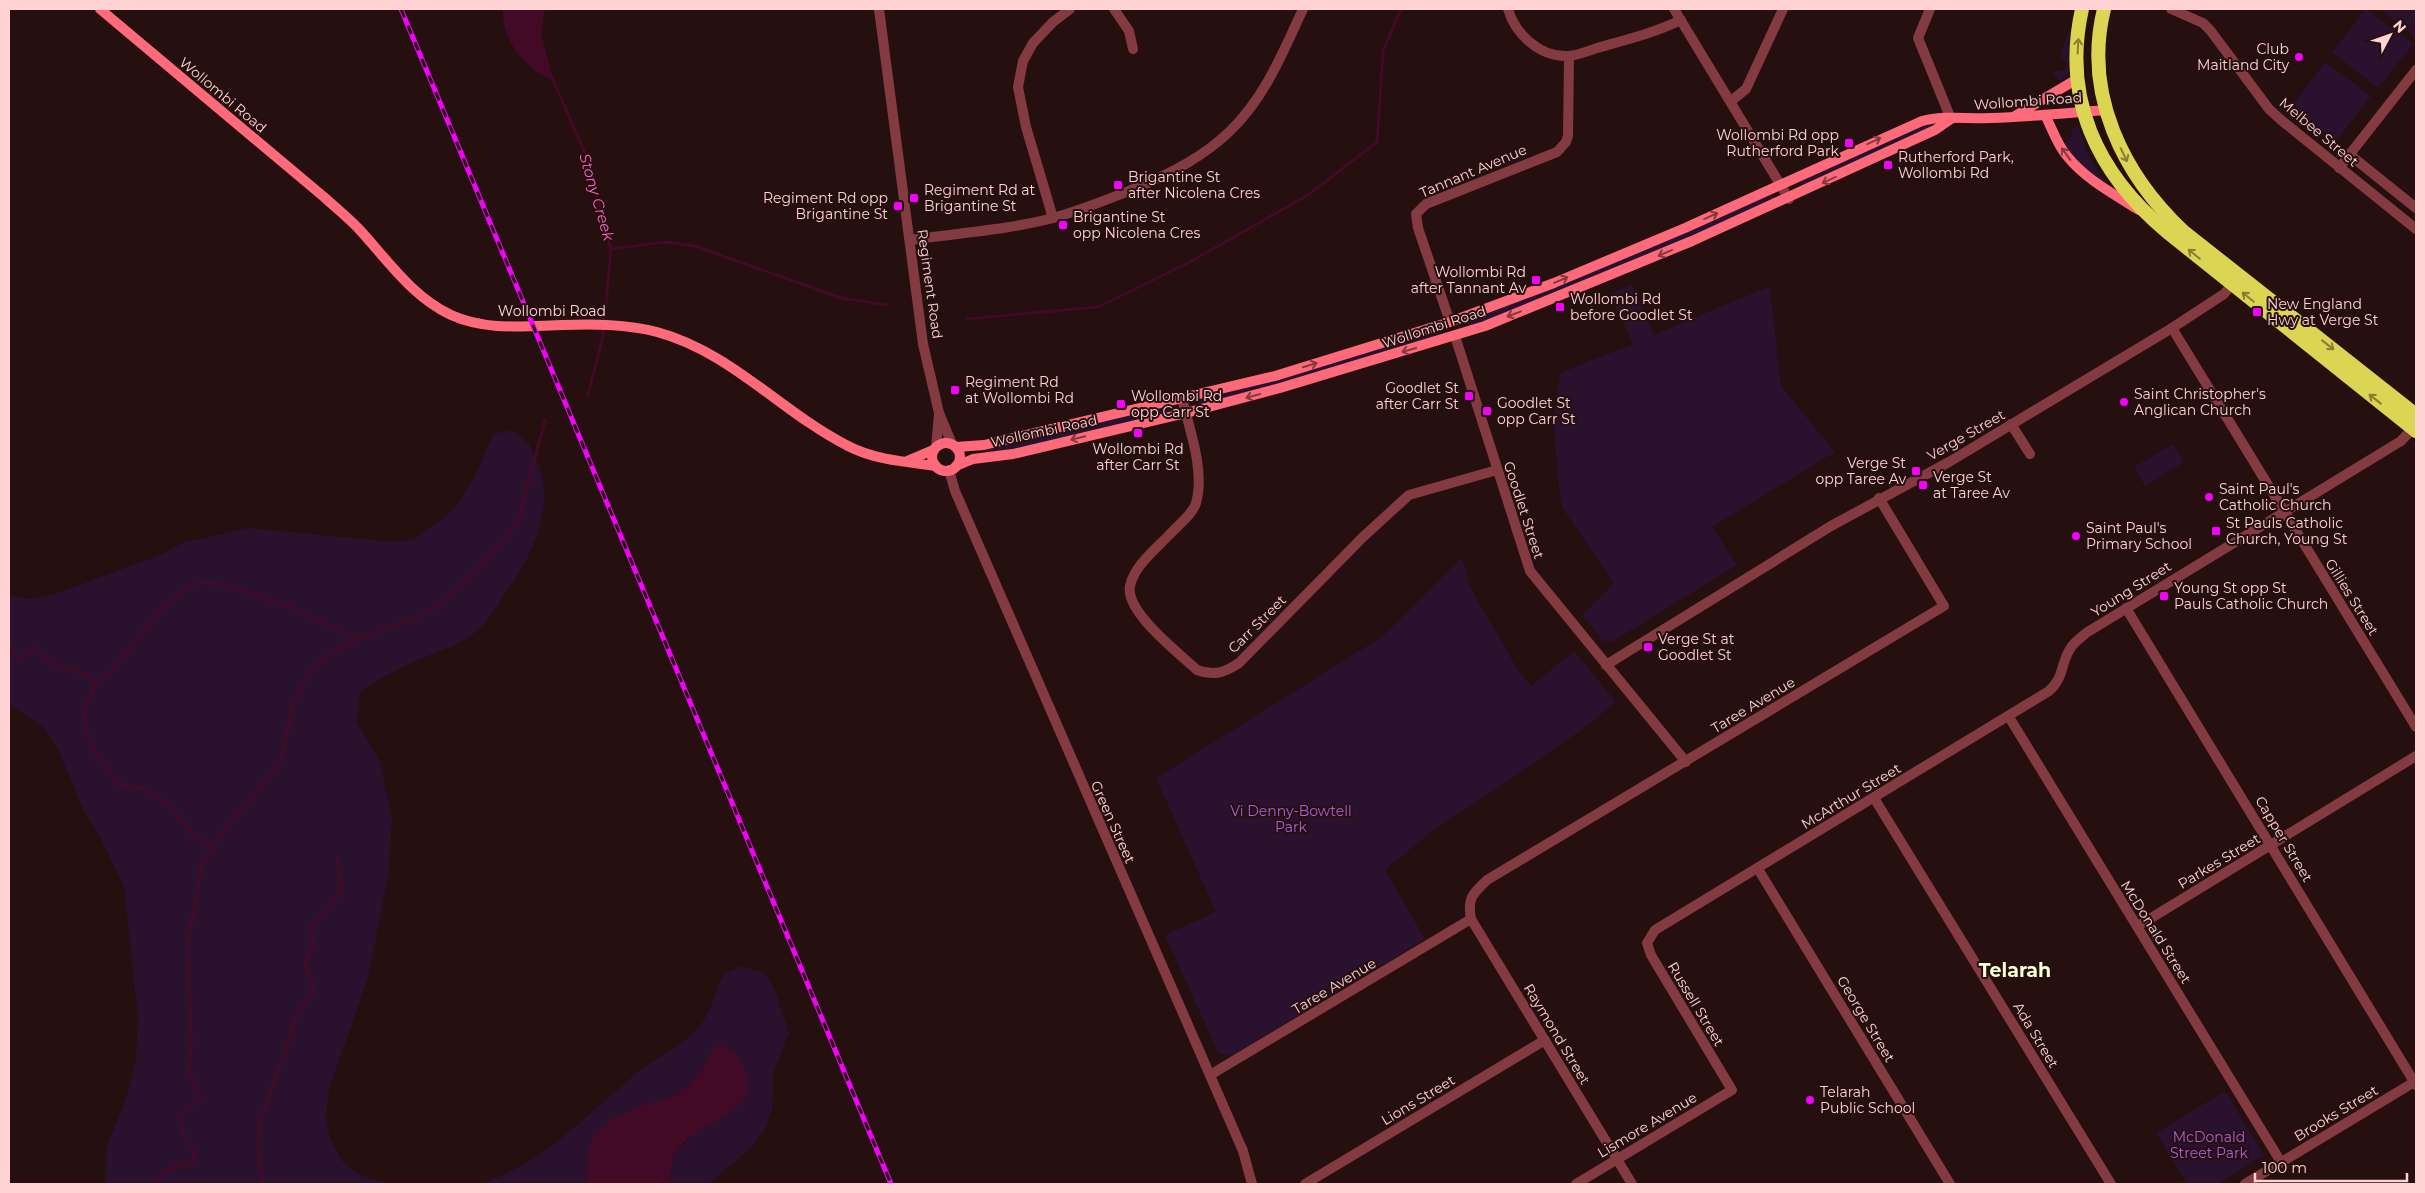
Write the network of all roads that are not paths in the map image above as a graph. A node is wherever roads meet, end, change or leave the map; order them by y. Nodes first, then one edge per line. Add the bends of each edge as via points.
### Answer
1 (100, 9) edge
2 (879, 9) edge
3 (1070, 9) edge
4 (1114, 9) edge
5 (1303, 9) edge
6 (1508, 9) edge
7 (1674, 9) edge
8 (1784, 9) edge
9 (1930, 9) edge
10 (2082, 9) edge
11 (2104, 9) edge
12 (2171, 9) edge
13 (1681, 20) junction
14 (1133, 49) dead end
15 (1569, 57) junction
16 (2416, 70) edge
17 (2077, 79) junction
18 (1732, 101) junction
19 (2106, 110) junction
20 (2083, 112) junction
21 (2045, 115) junction
22 (2012, 118) junction
23 (1951, 120) junction
24 (2350, 155) junction
25 (2339, 168) junction
26 (1782, 184) junction
27 (1789, 199) junction
28 (2416, 208) edge
29 (2146, 215) junction
30 (1053, 218) junction
31 (2416, 229) edge
32 (910, 240) junction
33 (2232, 284) junction
34 (1450, 322) junction
35 (2172, 328) junction
36 (1455, 336) junction
37 (1182, 399) junction
38 (939, 413) junction
39 (1186, 413) junction
40 (2416, 415) edge
41 (2011, 424) junction
42 (2415, 428) edge
43 (954, 445) junction
44 (935, 449) junction
45 (2030, 454) dead end
46 (906, 462) junction
47 (936, 466) junction
48 (952, 468) junction
49 (1497, 470) junction
50 (1879, 498) junction
51 (2284, 512) junction
52 (2126, 608) junction
53 (1606, 665) junction
54 (2059, 683) joint
55 (2009, 717) junction
56 (2416, 727) edge
57 (2416, 756) edge
58 (1686, 762) junction
59 (1874, 798) junction
60 (2271, 845) junction
61 (1758, 869) junction
62 (1471, 918) junction
63 (2138, 926) junction
64 (1655, 930) joint
65 (1545, 1040) junction
66 (1210, 1075) junction
67 (2416, 1083) edge
68 (1732, 1090) joint
69 (1618, 1159) junction
70 (2281, 1162) junction
71 (1252, 1184) edge
72 (1306, 1184) edge
73 (1576, 1184) edge
74 (1632, 1184) edge
75 (1950, 1184) edge
76 (2111, 1184) edge
77 (2245, 1184) edge

1 - 46 main road, Wollombi Road via 324,197 357,227 406,283 430,303 474,323 497,326 613,325 665,335 715,356 848,446 881,458
2 - 32 street, Regiment Road
3 - 30 street via 1033,43 1023,61 1018,87 1026,127
4 - 14 street via 1129,31
5 - 30 street via 1274,72 1256,101 1230,132 1195,159 1158,178
6 - 15 street via 1514,24 1528,40 1546,51
7 - 13 street
8 - 18 street via 1746,89
9 - 23 street via 1918,38
17 -> 10 highway
11 - 19 highway via 2099,33 2099,70
12 - 25 street, Melbee Street via 2203,23 2274,114
13 - 15 street via 1664,29
13 - 18 street
15 - 34 street, Tannant Avenue via 1568,136 1563,146 1557,152 1426,204 1416,214
16 - 24 street
17 - 20 highway
17 - 22 main road
18 - 26 street
19 - 20 main road, Wollombi Road
19 -> 40 highway via 2128,164 2163,212
20 - 21 main road, Wollombi Road
20 - 29 highway via 2109,169
21 - 22 main road, Wollombi Road
29 -> 21 main road via 2074,163 2066,155
22 - 23 main road, Wollombi Road
26 -> 23 main road, Wollombi Road via 1910,124 1934,118
23 -> 27 main road, Wollombi Road
24 - 25 street
24 - 28 street, Melbee Street
25 - 31 street, Melbee Street
26 - 27 street
34 -> 26 main road, Wollombi Road via 1571,276
27 -> 36 main road, Wollombi Road via 1560,296
33 -> 29 highway
30 - 32 street
32 - 38 street, Regiment Road via 923,344
33 - 35 street, Verge Street via 2224,294
42 -> 33 highway
34 - 36 street, Goodlet Street
37 -> 34 main road, Wollombi Road via 1275,376
35 - 41 street, Verge Street
35 - 51 street, Gillies Street
36 -> 39 main road, Wollombi Road
36 - 49 street, Goodlet Street
37 - 39 street, Carr Street
37 - 43 main road, Wollombi Road via 984,445
38 - 43 street, Regiment Road
38 - 44 street, Regiment Road
39 -> 48 main road, Wollombi Road via 1013,454 973,459
39 - 49 street, Carr Street via 1201,481 1196,506 1142,564 1130,587 1138,613 1197,670 1207,674 1219,674 1239,663 1363,536 1409,496
41 - 45 street
41 - 50 street, Verge Street via 1949,462
42 - 51 street, Young Street via 2401,441
43 - 44 main road via 943,443
43 - 48 main road via 960,455
44 - 46 main road
44 - 47 main road via 932,458
46 - 47 main road, Wollombi Road
47 - 48 main road
48 - 66 street, Green Street via 955,491
49 - 53 street, Goodlet Street via 1530,571
50 - 53 street, Verge Street
50 - 58 street, Taree Avenue via 1944,606
51 - 52 street, Young Street
51 - 56 street, Gillies Street
52 - 54 street, Young Street via 2086,633 2072,646
52 - 60 street, Capper Street
53 - 58 street, Goodlet Street
54 - 55 street, McArthur Street
55 - 59 street, McArthur Street
55 - 63 street, McDonald Street
57 - 60 street, Parkes Street
58 - 62 street, Taree Avenue via 1487,880 1472,895 1469,906
59 - 61 street, McArthur Street
59 - 76 street, Ada Street
60 - 63 street, Parkes Street
60 - 67 street, Capper Street
61 - 64 street, McArthur Street
61 - 75 street, George Street
62 - 65 street, Raymond Street
62 - 66 street, Taree Avenue
63 - 70 street, McDonald Street
64 - 68 street, Russell Street via 1648,943 1651,955
65 - 69 street, Raymond Street
65 - 72 street, Lions Street
66 - 71 street, Green Street via 1243,1150
67 - 70 street, Brooks Street
68 - 69 street, Lismore Avenue
69 - 73 street, Lismore Avenue
69 - 74 street, Raymond Street
70 - 77 street, Brooks Street

